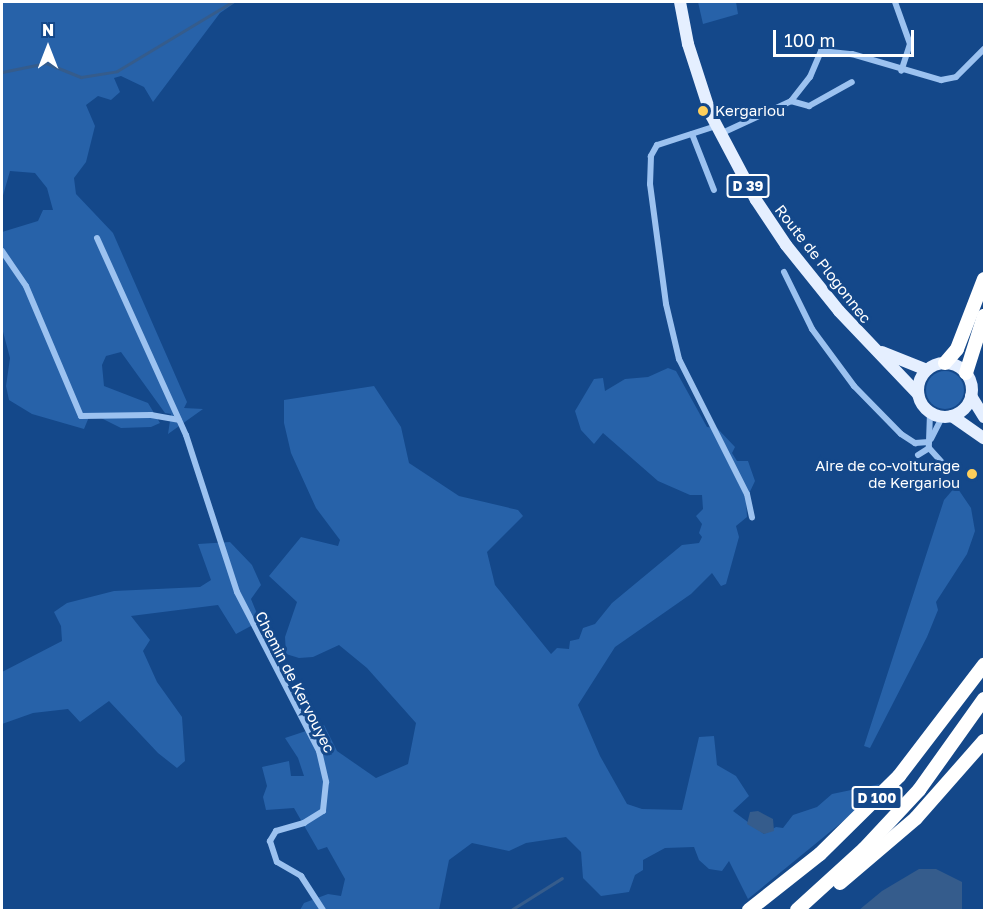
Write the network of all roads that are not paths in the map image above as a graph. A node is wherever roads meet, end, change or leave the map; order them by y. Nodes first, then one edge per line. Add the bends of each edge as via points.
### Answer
1 (680, 2) edge
2 (895, 2) edge
3 (984, 49) edge
4 (901, 71) junction
5 (852, 82) dead end
6 (791, 101) junction
7 (718, 130) junction
8 (692, 134) junction
9 (714, 190) dead end
10 (97, 238) dead end
11 (2, 251) edge
12 (784, 272) dead end
13 (984, 279) edge
14 (984, 316) edge
15 (868, 343) junction
16 (945, 363) junction
17 (927, 370) junction
18 (966, 374) junction
19 (918, 394) junction
20 (971, 396) junction
21 (942, 415) junction
22 (984, 417) edge
23 (179, 420) junction
24 (984, 438) edge
25 (929, 445) junction
26 (918, 455) dead end
27 (948, 469) dead end
28 (752, 517) dead end
29 (984, 665) edge
30 (984, 699) edge
31 (984, 741) edge
32 (323, 910) edge
33 (749, 910) edge
34 (799, 910) edge

1 - 7 main road, Route de Plogonnec / D 39 via 688,44
2 - 4 street via 910,44
3 - 4 street via 956,77 947,80
4 - 6 street via 852,54 821,51 810,77
5 - 6 street via 809,106
6 - 7 street
7 - 8 street
7 - 15 main road, Route de Plogonnec / D 39 via 775,231
8 - 9 street
8 - 28 street via 660,143 651,156 650,184 664,293 679,359 747,494
10 - 23 street, Chemin de Kervouyec
11 - 23 street via 26,286 81,416
12 - 25 street via 812,329 854,386 901,434 915,443
13 - 16 highway via 957,349
14 - 18 highway
15 - 17 main road, D 39 via 898,361
15 - 19 main road, D 39
16 - 17 main road
16 - 18 main road
17 - 19 main road
18 - 20 main road
19 - 21 main road
20 - 21 main road via 965,408
20 - 22 main road
21 - 24 main road
21 - 25 street
21 - 25 street
23 - 32 street, Chemin de Kervouyec via 237,592 322,762 326,796 323,811 304,823 276,831 270,841 277,862 301,876
25 - 26 street
25 - 27 street
29 - 33 highway, D 100 via 899,776 820,855
30 - 34 highway, D 100 via 919,790
31 - 34 highway via 895,837

